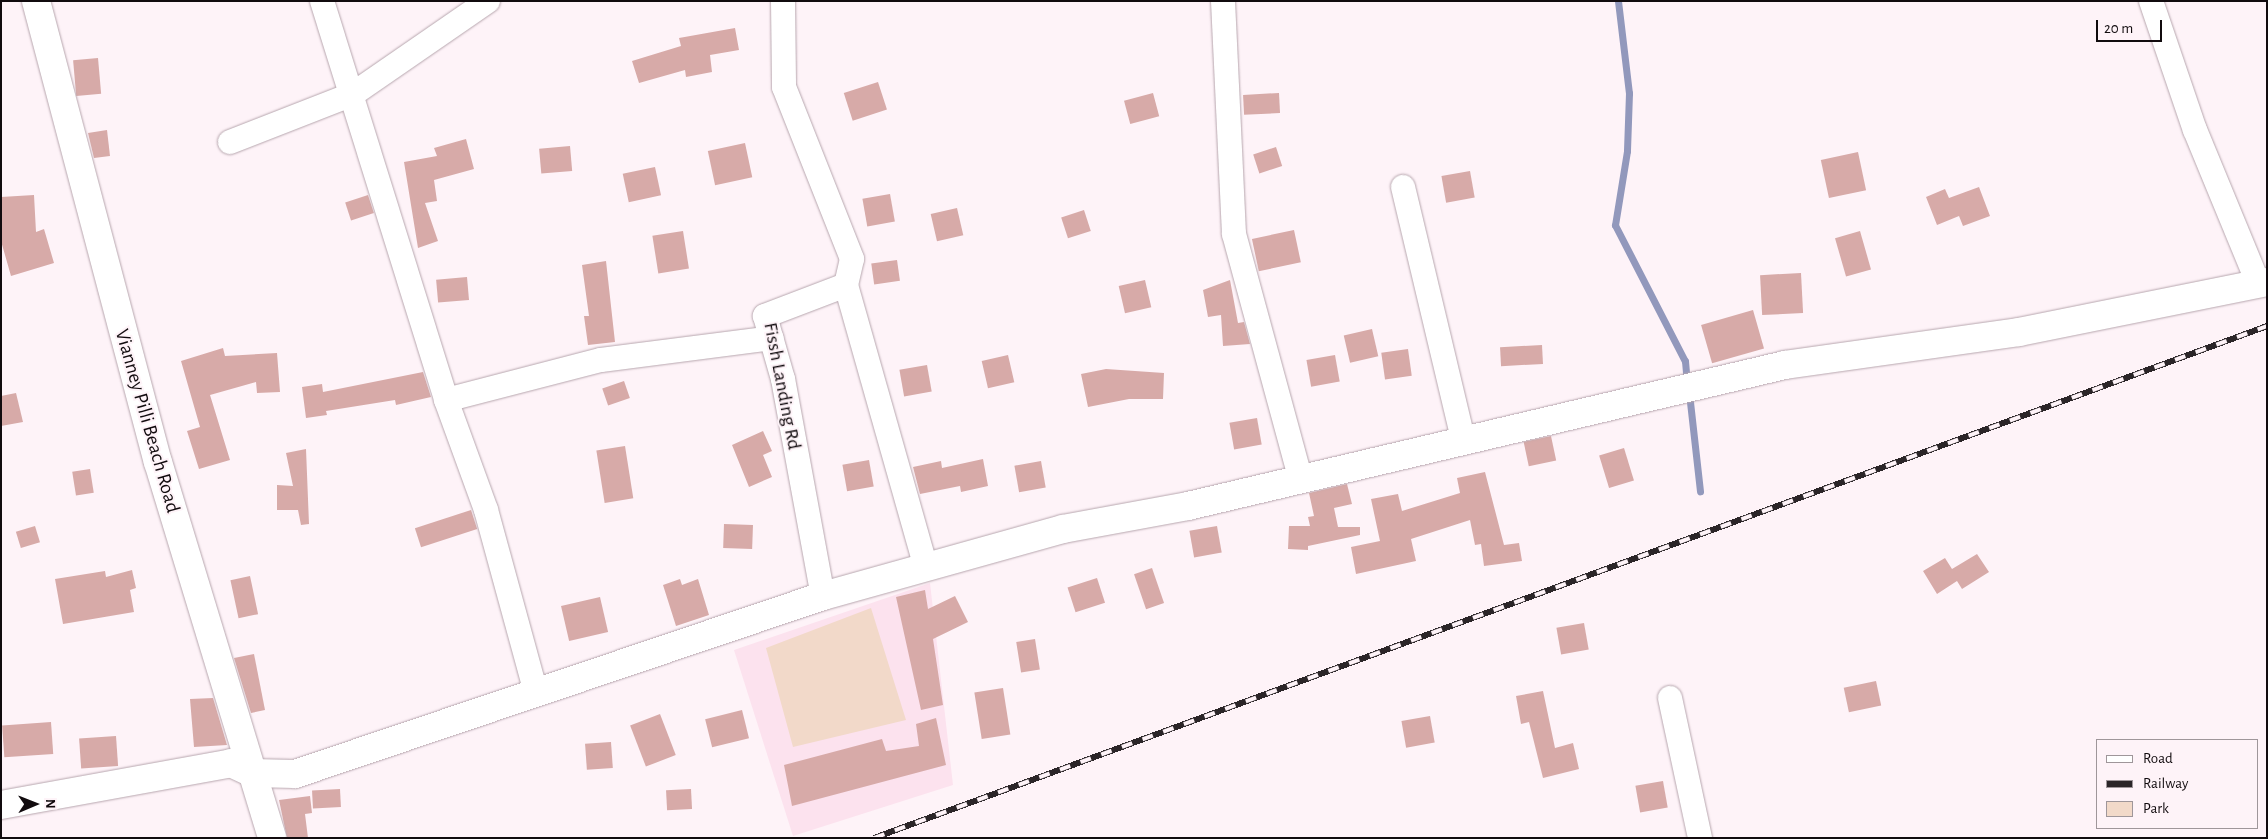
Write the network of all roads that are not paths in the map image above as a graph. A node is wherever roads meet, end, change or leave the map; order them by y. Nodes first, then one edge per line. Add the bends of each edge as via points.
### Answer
1 (36, 1) edge
2 (322, 1) edge
3 (488, 1) edge
4 (783, 1) edge
5 (1223, 1) edge
6 (2151, 1) edge
7 (353, 94) junction
8 (230, 142) dead end
9 (1403, 187) dead end
10 (2262, 282) edge
11 (846, 284) junction
12 (772, 338) junction
13 (446, 400) junction
14 (1464, 438) junction
15 (1300, 477) junction
16 (926, 567) junction
17 (823, 596) junction
18 (536, 693) junction
19 (1670, 698) dead end
20 (252, 774) junction
21 (1, 805) edge
22 (272, 838) edge
23 (1700, 838) edge

1 - 20 main road, Vianney Pilli Beach Road via 158,462
2 - 7 street
3 - 7 street
4 - 11 street via 784,87 850,252 852,267
5 - 15 street via 1234,234
6 - 10 street via 2195,130
7 - 8 street
7 - 13 street
9 - 14 street
10 - 14 main road via 2019,332 1785,365
11 - 12 street, Fissh Landing Rd via 765,316
11 - 16 street
12 - 13 street via 601,360
12 - 17 street, Fissh Landing Rd
13 - 18 street via 486,510
14 - 15 main road
15 - 16 main road via 1188,506 1063,529
16 - 17 main road
17 - 18 main road
18 - 20 main road via 295,774
19 - 23 street
20 - 21 main road via 231,763
20 - 22 main road, Vianney Pilli Beach Road

